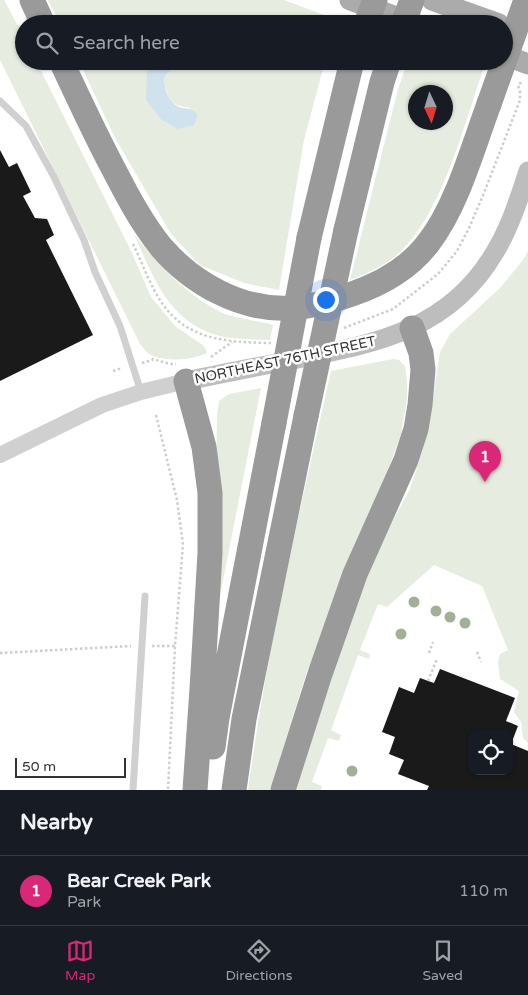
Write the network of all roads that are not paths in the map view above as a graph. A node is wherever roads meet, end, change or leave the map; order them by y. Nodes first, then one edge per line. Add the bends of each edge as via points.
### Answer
1 (32, 0) edge
2 (350, 0) edge
3 (374, 0) edge
4 (412, 0) edge
5 (432, 0) edge
6 (526, 0) edge
7 (39, 15) edge
8 (369, 15) edge
9 (391, 15) edge
10 (407, 15) edge
11 (474, 15) edge
12 (513, 29) edge
13 (528, 34) edge
14 (513, 37) edge
15 (513, 58) edge
16 (528, 64) edge
17 (65, 70) edge
18 (349, 70) edge
19 (501, 70) edge
20 (385, 72) edge
21 (0, 101) edge
22 (528, 171) edge
23 (412, 328) junction
24 (186, 381) junction
25 (141, 392) junction
26 (4, 450) edge
27 (145, 596) dead end
28 (133, 790) edge
29 (195, 790) edge
30 (208, 790) edge
31 (234, 790) edge
32 (284, 790) edge

1 - 7 highway
2 - 9 main road
3 - 8 highway, bridge
4 - 10 highway, bridge
5 - 11 main road
6 - 14 highway, bridge
12 - 13 main road
15 - 16 main road
17 - 19 highway, bridge via 135,210 162,248 190,274 223,295 256,306 289,308 330,302 373,287 399,272 429,243 458,187
18 - 30 highway, bridge via 309,238 217,718
20 - 31 highway, bridge via 346,230 306,416 244,719
21 - 25 lane via 26,126 58,186 120,326
22 - 23 main road, NORTHEAST 76TH STREET via 507,231 488,264 456,298
23 - 24 main road, NORTHEAST 76TH STREET via 363,345
23 - 32 highway via 423,370 416,429 406,460 355,574
24 - 25 street, NORTHEAST 76TH STREET
24 - 29 highway via 204,447 210,493
25 - 26 street, NORTHEAST 76TH STREET via 94,408
27 - 28 lane

